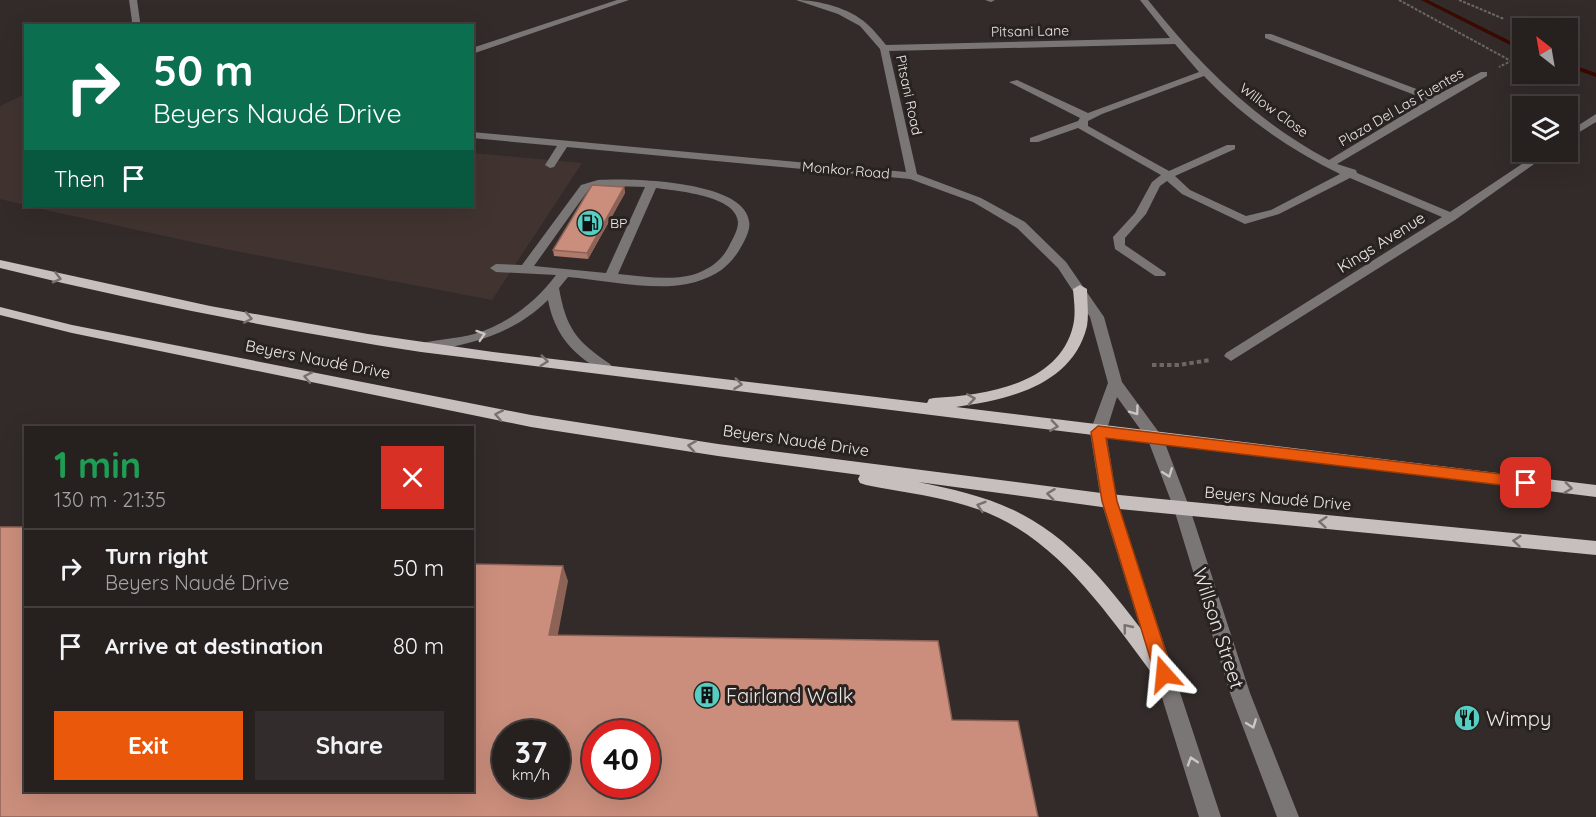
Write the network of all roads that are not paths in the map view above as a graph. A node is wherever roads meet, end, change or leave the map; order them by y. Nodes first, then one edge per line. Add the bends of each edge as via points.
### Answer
1 (136, 0) edge
2 (625, 0) edge
3 (800, 0) edge
4 (1144, 0) edge
5 (137, 24) edge
6 (1268, 36) dead end
7 (1176, 41) junction
8 (884, 48) junction
9 (474, 50) edge
10 (1204, 74) junction
11 (1484, 74) road end
12 (1014, 82) dead end
13 (1436, 99) junction
14 (1596, 117) edge
15 (1084, 120) junction
16 (1579, 128) joint
17 (1596, 134) edge
18 (474, 135) edge
19 (1034, 140) dead end
20 (564, 144) junction
21 (1231, 147) dead end
22 (1531, 162) edge
23 (1331, 163) junction
24 (549, 165) dead end
25 (1352, 172) junction
26 (912, 176) junction
27 (1168, 176) junction
28 (652, 185) junction
29 (1451, 217) junction
30 (0, 264) edge
31 (496, 268) dead end
32 (526, 268) junction
33 (564, 273) junction
34 (1160, 273) dead end
35 (610, 278) junction
36 (553, 288) junction
37 (1080, 289) junction
38 (0, 311) edge
39 (424, 348) junction
40 (1231, 356) road end
41 (604, 367) junction
42 (1115, 383) junction
43 (892, 404) junction
44 (1098, 432) junction
45 (1155, 438) junction
46 (718, 450) junction
47 (1596, 491) edge
48 (1109, 501) junction
49 (1182, 509) junction
50 (1596, 548) edge
51 (1164, 674) junction
52 (1210, 817) edge
53 (1288, 817) edge

1 - 5 street
2 - 9 street
3 - 8 street, Pitsani Road via 841,12 863,24
4 - 7 street, Willow Close
6 - 13 street
7 - 8 street, Pitsani Lane
7 - 10 street, Willow Close
8 - 26 street, Pitsani Road
10 - 15 street
10 - 23 street, Willow Close via 1271,130
11 - 13 street, Plaza Del Las Fuentes
12 - 15 street
13 - 23 street, Plaza Del Las Fuentes
14 - 16 street
15 - 19 street
15 - 27 street via 1086,130
16 - 17 street
18 - 20 street, Monkor Road
20 - 24 street
20 - 26 street, Monkor Road
21 - 27 street
22 - 29 street, Kings Avenue
23 - 25 street, Willow Close
25 - 27 street via 1275,212 1245,220 1186,192
25 - 29 street, Willow Close
26 - 37 street, Monkor Road via 977,201 1021,225 1062,265
27 - 34 street via 1152,188 1140,214 1118,241 1125,251
28 - 32 street via 607,182 585,187
28 - 35 street
28 - 35 street via 683,188 728,202 742,215 744,224 736,246 722,266 704,275 673,282
29 - 40 street, Kings Avenue
30 -> 39 main road, Beyers Naudé Drive via 109,291
31 - 32 street
32 - 33 street
33 - 35 street
33 - 36 street
39 -> 36 street via 480,336 506,325
36 - 41 street via 566,334 578,350
37 - 42 street, Monkor Road via 1097,317
43 -> 37 main road via 982,398 1032,383 1049,373 1065,360 1080,327
46 -> 38 main road, Beyers Naudé Drive via 531,421 72,329
39 -> 41 main road, Beyers Naudé Drive
41 -> 43 main road, Beyers Naudé Drive
42 - 44 street
42 -> 45 street, Monkor Road
43 -> 44 main road, Beyers Naudé Drive
44 - 45 main road, Beyers Naudé Drive
44 - 48 street
45 -> 47 main road, Beyers Naudé Drive
45 -> 49 street, Willson Street
48 -> 46 main road, Beyers Naudé Drive
51 -> 46 main road via 1068,558 1038,532 1004,513 939,493
48 - 49 main road, Beyers Naudé Drive
48 - 51 street
50 -> 49 main road, Beyers Naudé Drive
49 -> 53 street, Willson Street via 1240,693
52 -> 51 street

